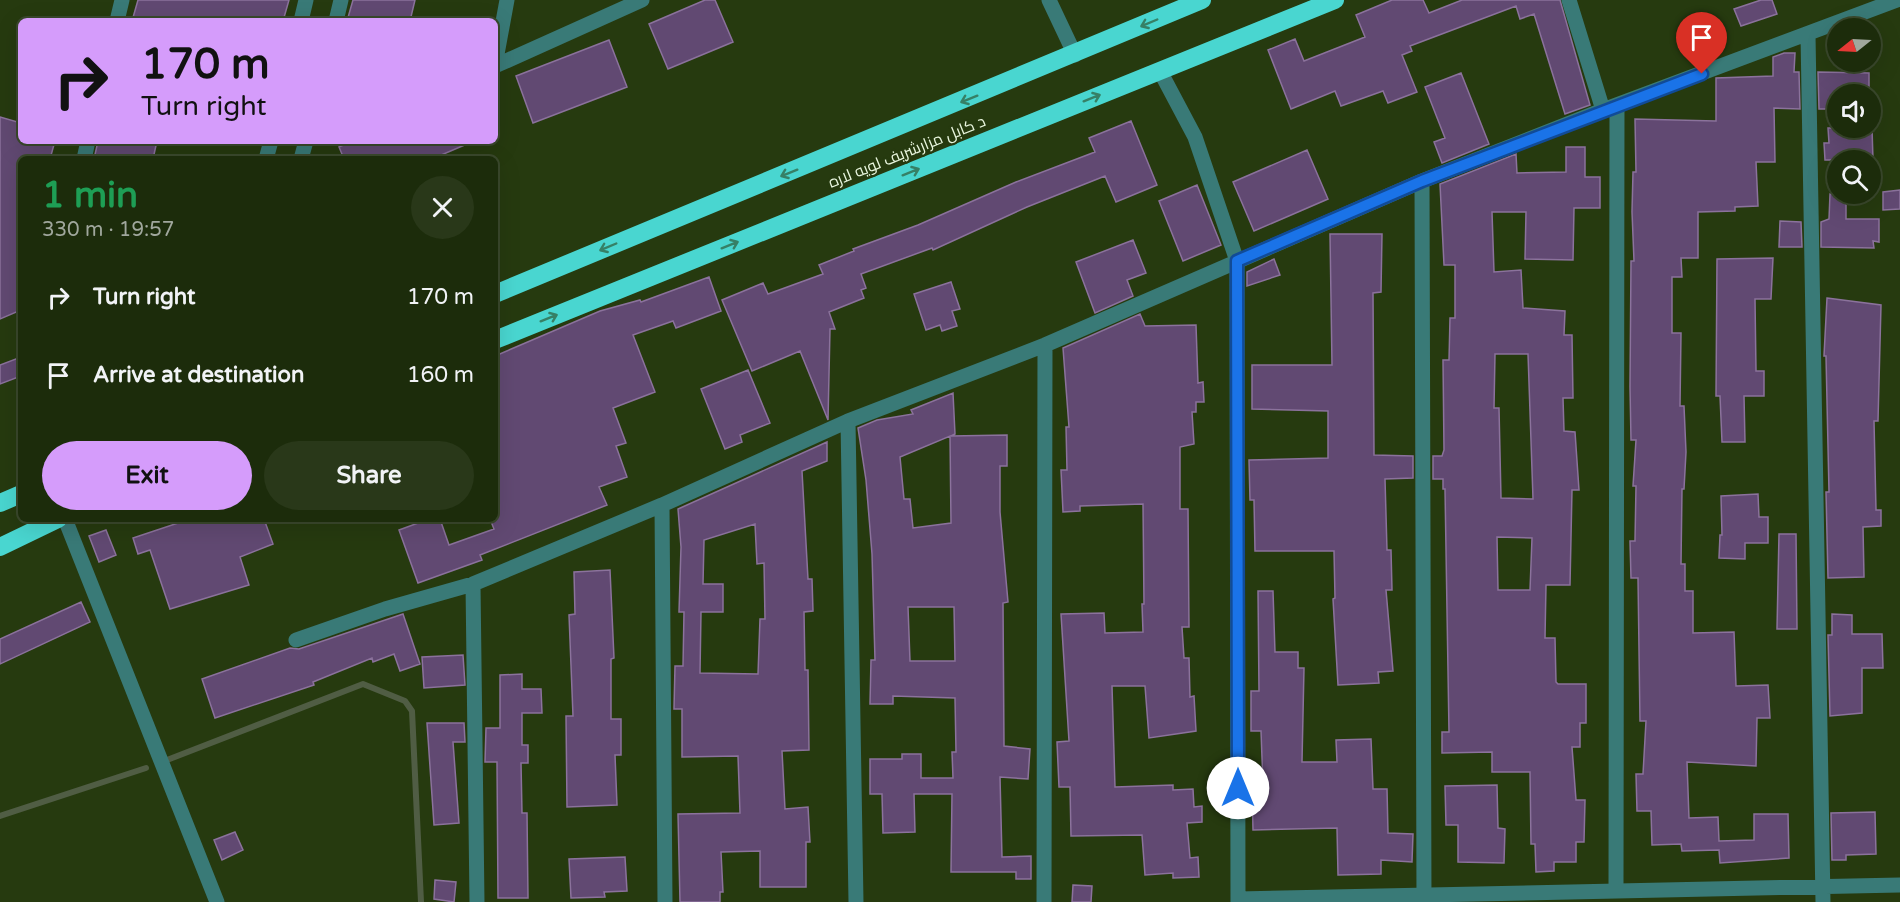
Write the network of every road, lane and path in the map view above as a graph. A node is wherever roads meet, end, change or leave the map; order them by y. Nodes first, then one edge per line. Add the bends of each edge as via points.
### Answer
1 (122, 0) edge
2 (306, 0) edge
3 (341, 0) edge
4 (507, 0) edge
5 (642, 0) edge
6 (1049, 0) edge
7 (1203, 0) edge
8 (1335, 0) edge
9 (1569, 0) edge
10 (1897, 0) edge
11 (620, 5) edge
12 (118, 18) edge
13 (302, 18) edge
14 (337, 18) edge
15 (1808, 35) junction
16 (498, 49) edge
17 (1076, 55) junction
18 (498, 64) edge
19 (1161, 70) junction
20 (1617, 105) junction
21 (1603, 110) junction
22 (1422, 181) junction
23 (1237, 261) junction
24 (498, 293) edge
25 (498, 339) edge
26 (1045, 345) junction
27 (848, 421) junction
28 (18, 495) edge
29 (0, 503) edge
30 (662, 505) junction
31 (52, 522) edge
32 (66, 522) edge
33 (0, 547) edge
34 (473, 584) junction
35 (296, 640) dead end
36 (1900, 885) edge
37 (1616, 890) junction
38 (1822, 895) edge
39 (1424, 899) edge
40 (1238, 901) edge
41 (217, 902) edge
42 (477, 902) edge
43 (665, 902) edge
44 (856, 902) edge
45 (1044, 902) edge

1 - 12 street
2 - 13 street
3 - 14 street
4 - 16 street
5 - 11 street
6 - 17 street
7 -> 17 highway, د کابل مزارشریف لویه لاره
8 - 19 highway, د کابل مزارشریف لویه لاره
9 - 21 street
10 - 15 street
11 - 18 street
15 - 20 street
15 - 38 street
17 -> 24 highway, د کابل مزارشریف لویه لاره
19 - 23 street via 1195,137
25 -> 19 highway, د کابل مزارشریف لویه لاره
20 - 21 street
20 - 37 street
21 - 22 street
22 - 23 street
22 - 39 street
23 - 26 street
23 - 40 street
26 - 27 street
26 - 45 street
27 - 30 street
27 - 44 street
28 - 29 highway
30 - 34 street
30 - 43 street
31 - 33 highway
32 - 41 street
34 - 35 street
34 - 42 street
36 - 38 street
37 - 38 street
37 - 39 street
39 - 40 street

